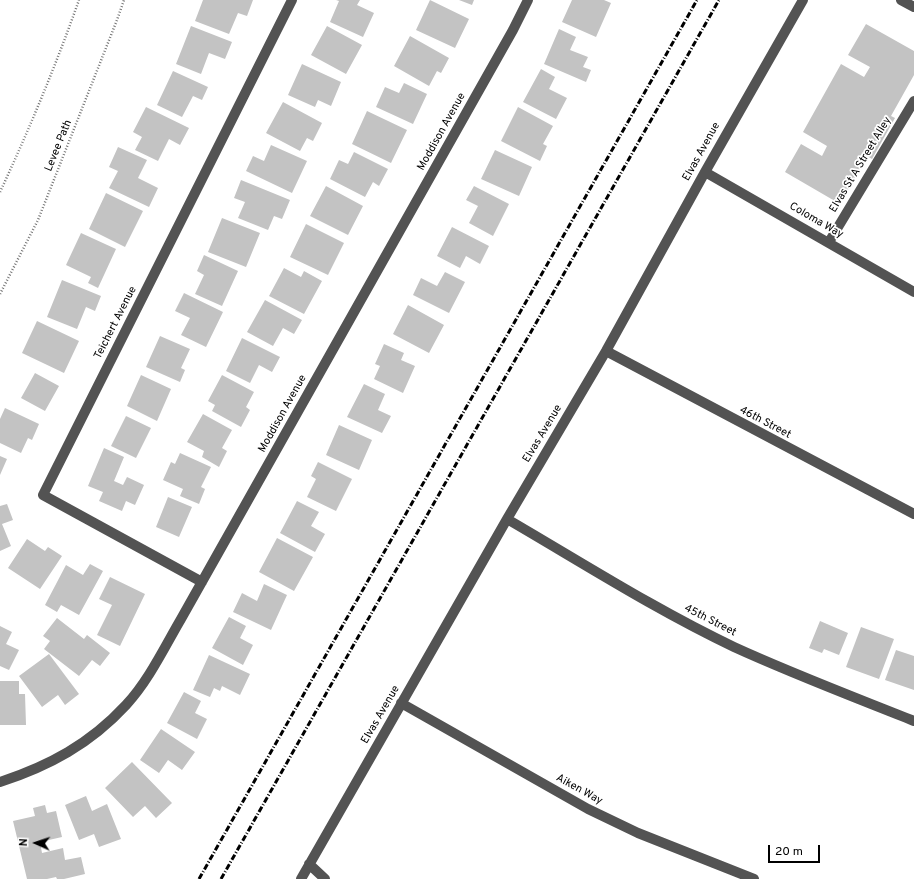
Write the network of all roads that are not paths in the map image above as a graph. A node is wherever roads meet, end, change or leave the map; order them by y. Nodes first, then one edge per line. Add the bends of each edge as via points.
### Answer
1 (292, 0) edge
2 (528, 0) edge
3 (803, 0) edge
4 (901, 0) edge
5 (914, 7) edge
6 (914, 101) edge
7 (705, 172) junction
8 (829, 242) junction
9 (914, 292) edge
10 (606, 352) junction
11 (914, 514) edge
12 (507, 519) junction
13 (202, 582) junction
14 (401, 703) junction
15 (914, 720) edge
16 (0, 782) edge
17 (309, 864) junction
18 (301, 879) edge
19 (325, 879) edge
20 (754, 879) edge

1 - 13 street, Teichert Avenue via 43,495
2 - 13 street, Moddison Avenue
3 - 7 street, Elvas Avenue
4 - 5 street
6 - 8 street, Elvas St A Street Alley
7 - 8 street, Coloma Way
7 - 10 street, Elvas Avenue
8 - 9 street, Coloma Way
10 - 11 street, 46th Street
10 - 12 street, Elvas Avenue
12 - 14 street, Elvas Avenue
12 - 15 street, 45th Street via 682,620 727,643 787,670
13 - 16 street, Moddison Avenue via 158,660 126,705 76,748 53,762
14 - 17 street, Elvas Avenue
14 - 20 street, Aiken Way via 588,809 638,833
17 - 18 street, Elvas Avenue
17 - 19 street

